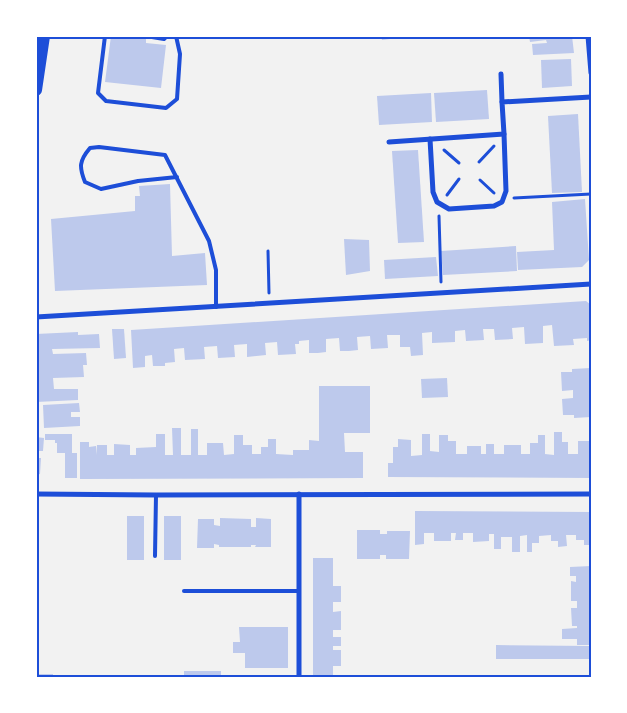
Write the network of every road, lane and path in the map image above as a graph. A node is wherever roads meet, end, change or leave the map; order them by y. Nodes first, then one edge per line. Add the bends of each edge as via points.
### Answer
1 (44, 36) edge
2 (105, 36) edge
3 (146, 36) edge
4 (167, 36) edge
5 (176, 36) edge
6 (588, 36) edge
7 (38, 67) edge
8 (591, 73) edge
9 (501, 74) dead end
10 (36, 90) edge
11 (591, 97) edge
12 (502, 102) junction
13 (504, 134) junction
14 (430, 139) junction
15 (389, 142) dead end
16 (176, 177) junction
17 (459, 180) dead end
18 (480, 180) dead end
19 (505, 194) junction
20 (591, 194) edge
21 (502, 202) junction
22 (441, 204) junction
23 (268, 251) dead end
24 (591, 284) edge
25 (442, 293) junction
26 (269, 303) junction
27 (216, 307) junction
28 (36, 317) edge
29 (36, 494) edge
30 (299, 494) junction
31 (591, 494) edge
32 (156, 496) junction
33 (155, 556) dead end
34 (184, 591) dead end
35 (299, 591) junction
36 (299, 677) edge

1 - 7 main road
2 - 5 lane via 98,93 106,101 166,108 177,99 180,54
3 - 4 lane
6 - 8 street
7 - 10 main road
9 - 12 street
11 - 12 street
12 - 13 street
13 - 14 street
13 - 19 street
14 - 15 street
14 - 22 street via 432,192
16 - 16 lane via 165,155 99,147 90,148 82,157 80,170 85,182 101,189
16 - 27 lane via 209,240 216,270
17 - 22 path
18 - 21 path
19 - 20 path via 514,198
19 - 21 street
21 - 22 street via 494,206 449,209
22 - 25 path
23 - 26 path
24 - 25 street
25 - 26 street
26 - 27 street
27 - 28 street
29 - 32 street
30 - 31 street
30 - 32 street
30 - 35 street
32 - 33 lane
34 - 35 lane
35 - 36 street

